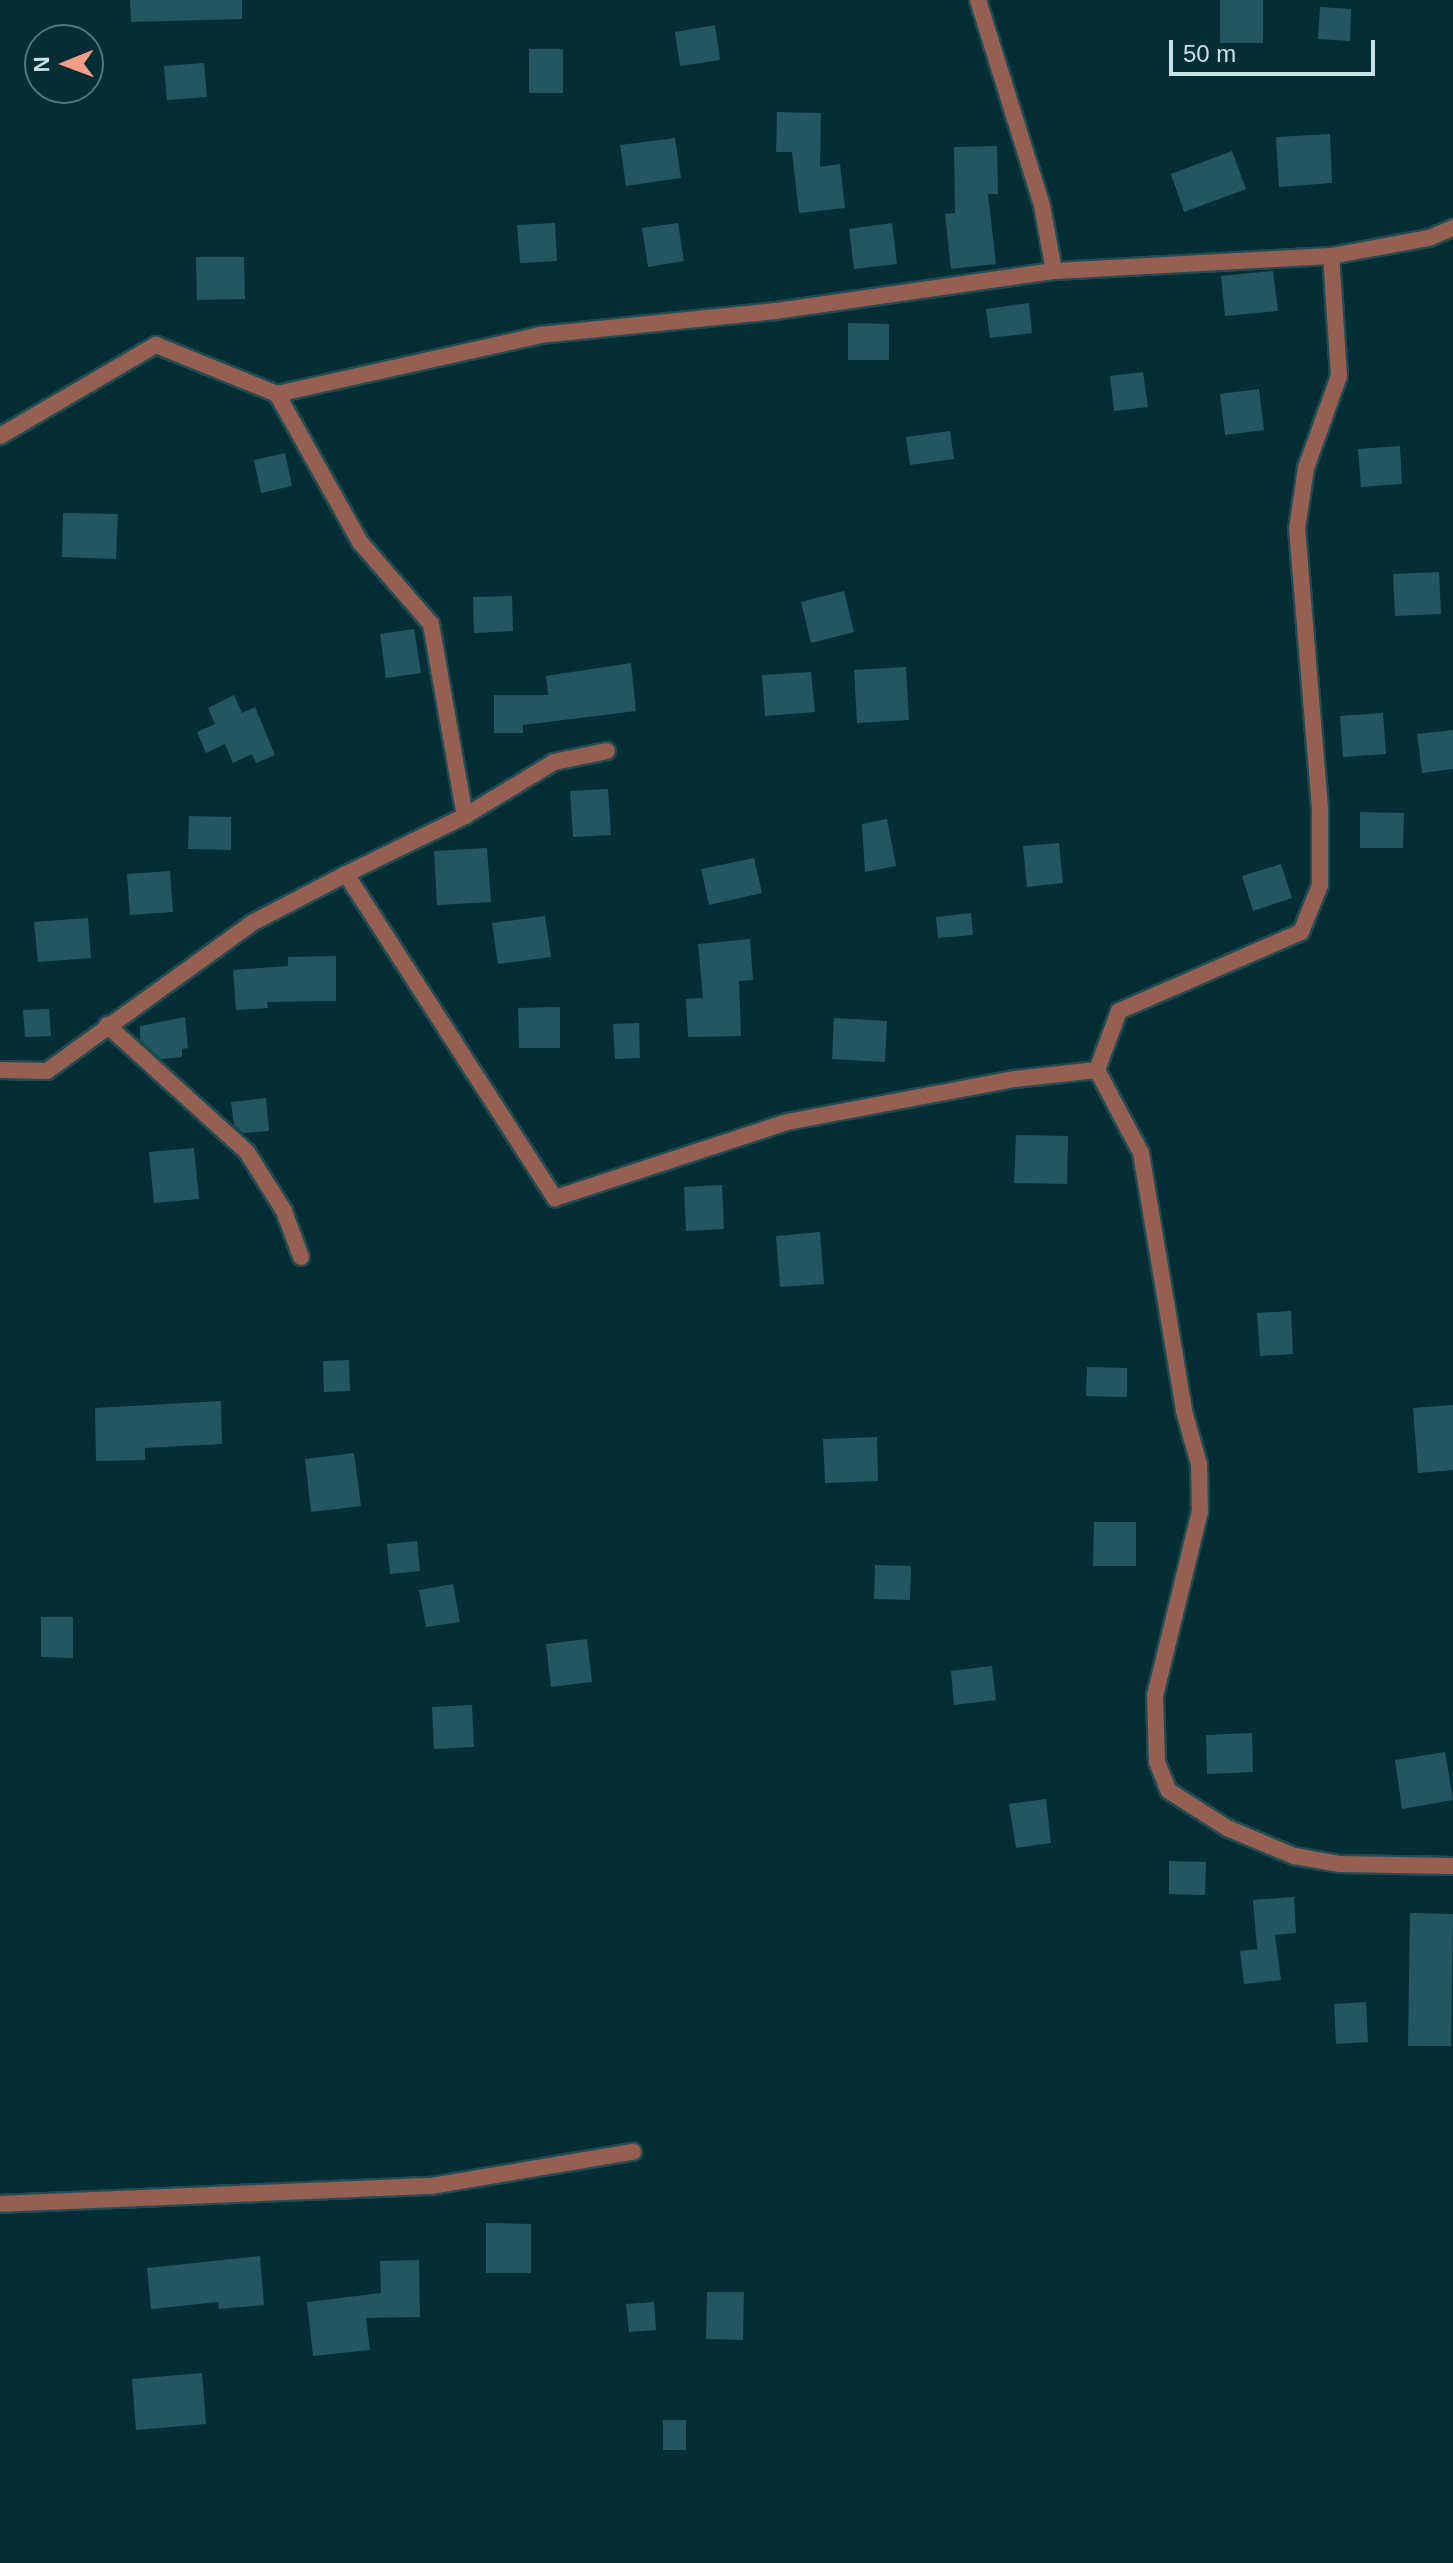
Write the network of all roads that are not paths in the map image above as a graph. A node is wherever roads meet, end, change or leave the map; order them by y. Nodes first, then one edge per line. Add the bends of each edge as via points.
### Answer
1 (978, 0) edge
2 (1453, 228) edge
3 (1331, 256) junction
4 (1054, 271) junction
5 (277, 394) junction
6 (0, 436) edge
7 (607, 751) dead end
8 (465, 816) junction
9 (346, 874) junction
10 (107, 1025) junction
11 (0, 1070) edge
12 (1097, 1070) junction
13 (301, 1257) dead end
14 (1453, 1866) edge
15 (633, 2152) dead end
16 (0, 2204) edge

1 - 4 street via 1042,206
2 - 3 street via 1429,238
3 - 4 street
3 - 12 street via 1339,376 1306,468 1297,529 1320,808 1320,885 1301,932 1119,1011
4 - 5 street via 776,311 540,335
5 - 6 street via 156,345
5 - 8 street via 360,542 431,624
7 - 8 street via 554,762
8 - 9 street
9 - 10 street via 252,923
9 - 12 street via 555,1198 787,1122 1015,1079
10 - 11 street via 47,1071
10 - 13 street via 247,1152 284,1211
12 - 14 street via 1141,1153 1184,1411 1199,1464 1200,1511 1155,1695 1157,1762 1169,1791 1227,1828 1294,1856 1340,1864
15 - 16 street via 431,2186

